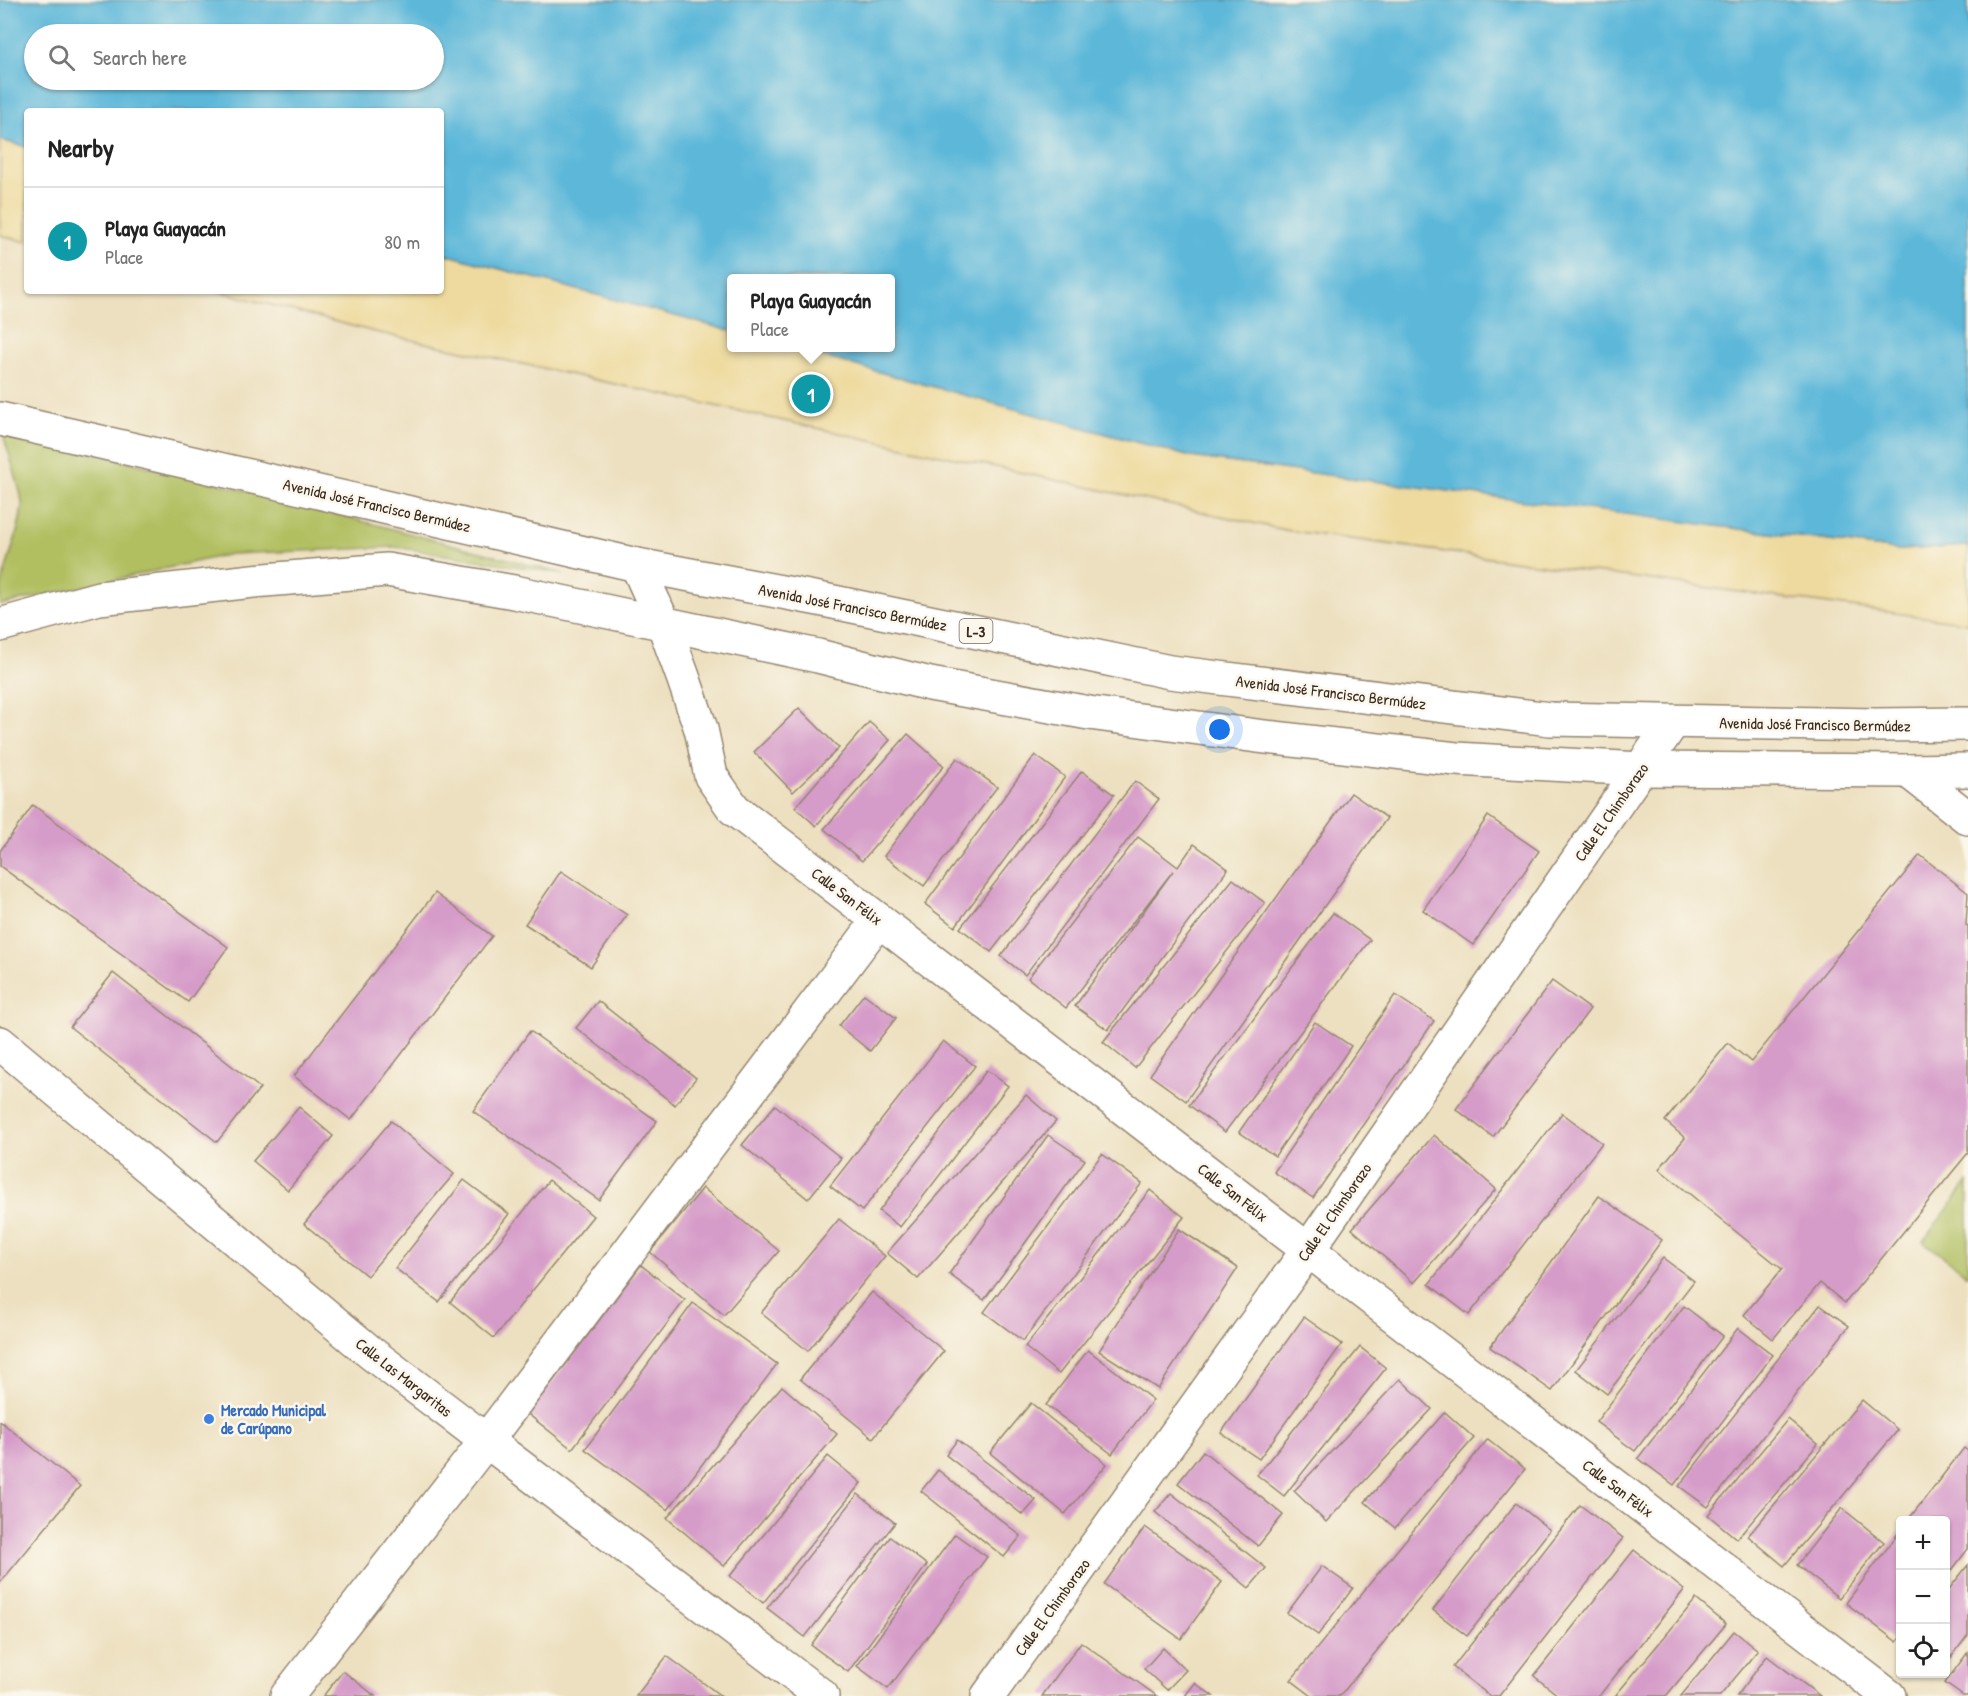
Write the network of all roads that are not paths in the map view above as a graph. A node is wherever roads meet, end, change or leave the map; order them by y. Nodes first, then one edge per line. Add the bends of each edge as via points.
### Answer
1 (0, 418) edge
2 (637, 565) junction
3 (0, 625) edge
4 (664, 625) junction
5 (1673, 722) junction
6 (1968, 724) edge
7 (1641, 769) junction
8 (1968, 770) edge
9 (1908, 771) junction
10 (1968, 818) edge
11 (879, 920) junction
12 (0, 1043) edge
13 (1308, 1250) junction
14 (486, 1441) junction
15 (287, 1696) edge
16 (822, 1696) edge
17 (988, 1696) edge
18 (1889, 1696) edge

1 - 2 street, Avenida José Francisco Bermúdez / L-3
2 - 4 street, Calle San Félix
2 - 5 street, Avenida José Francisco Bermúdez / L-3 via 1170,672 1550,719
3 - 4 street via 99,598 387,570 514,592
4 - 7 street via 818,656 930,684 1101,715 1456,759
4 - 11 street, Calle San Félix via 700,729 711,776 734,809
5 - 6 street, Avenida José Francisco Bermúdez / L-3
5 - 7 street, Calle El Chimborazo
7 - 9 street
7 - 13 street, Calle El Chimborazo
8 - 9 street
9 - 10 street
11 - 13 street, Calle San Félix
11 - 14 street
12 - 14 street, Calle Las Margaritas via 371,1353
13 - 17 street, Calle El Chimborazo
13 - 18 street, Calle San Félix
14 - 15 street
14 - 16 street, Calle Las Margaritas

